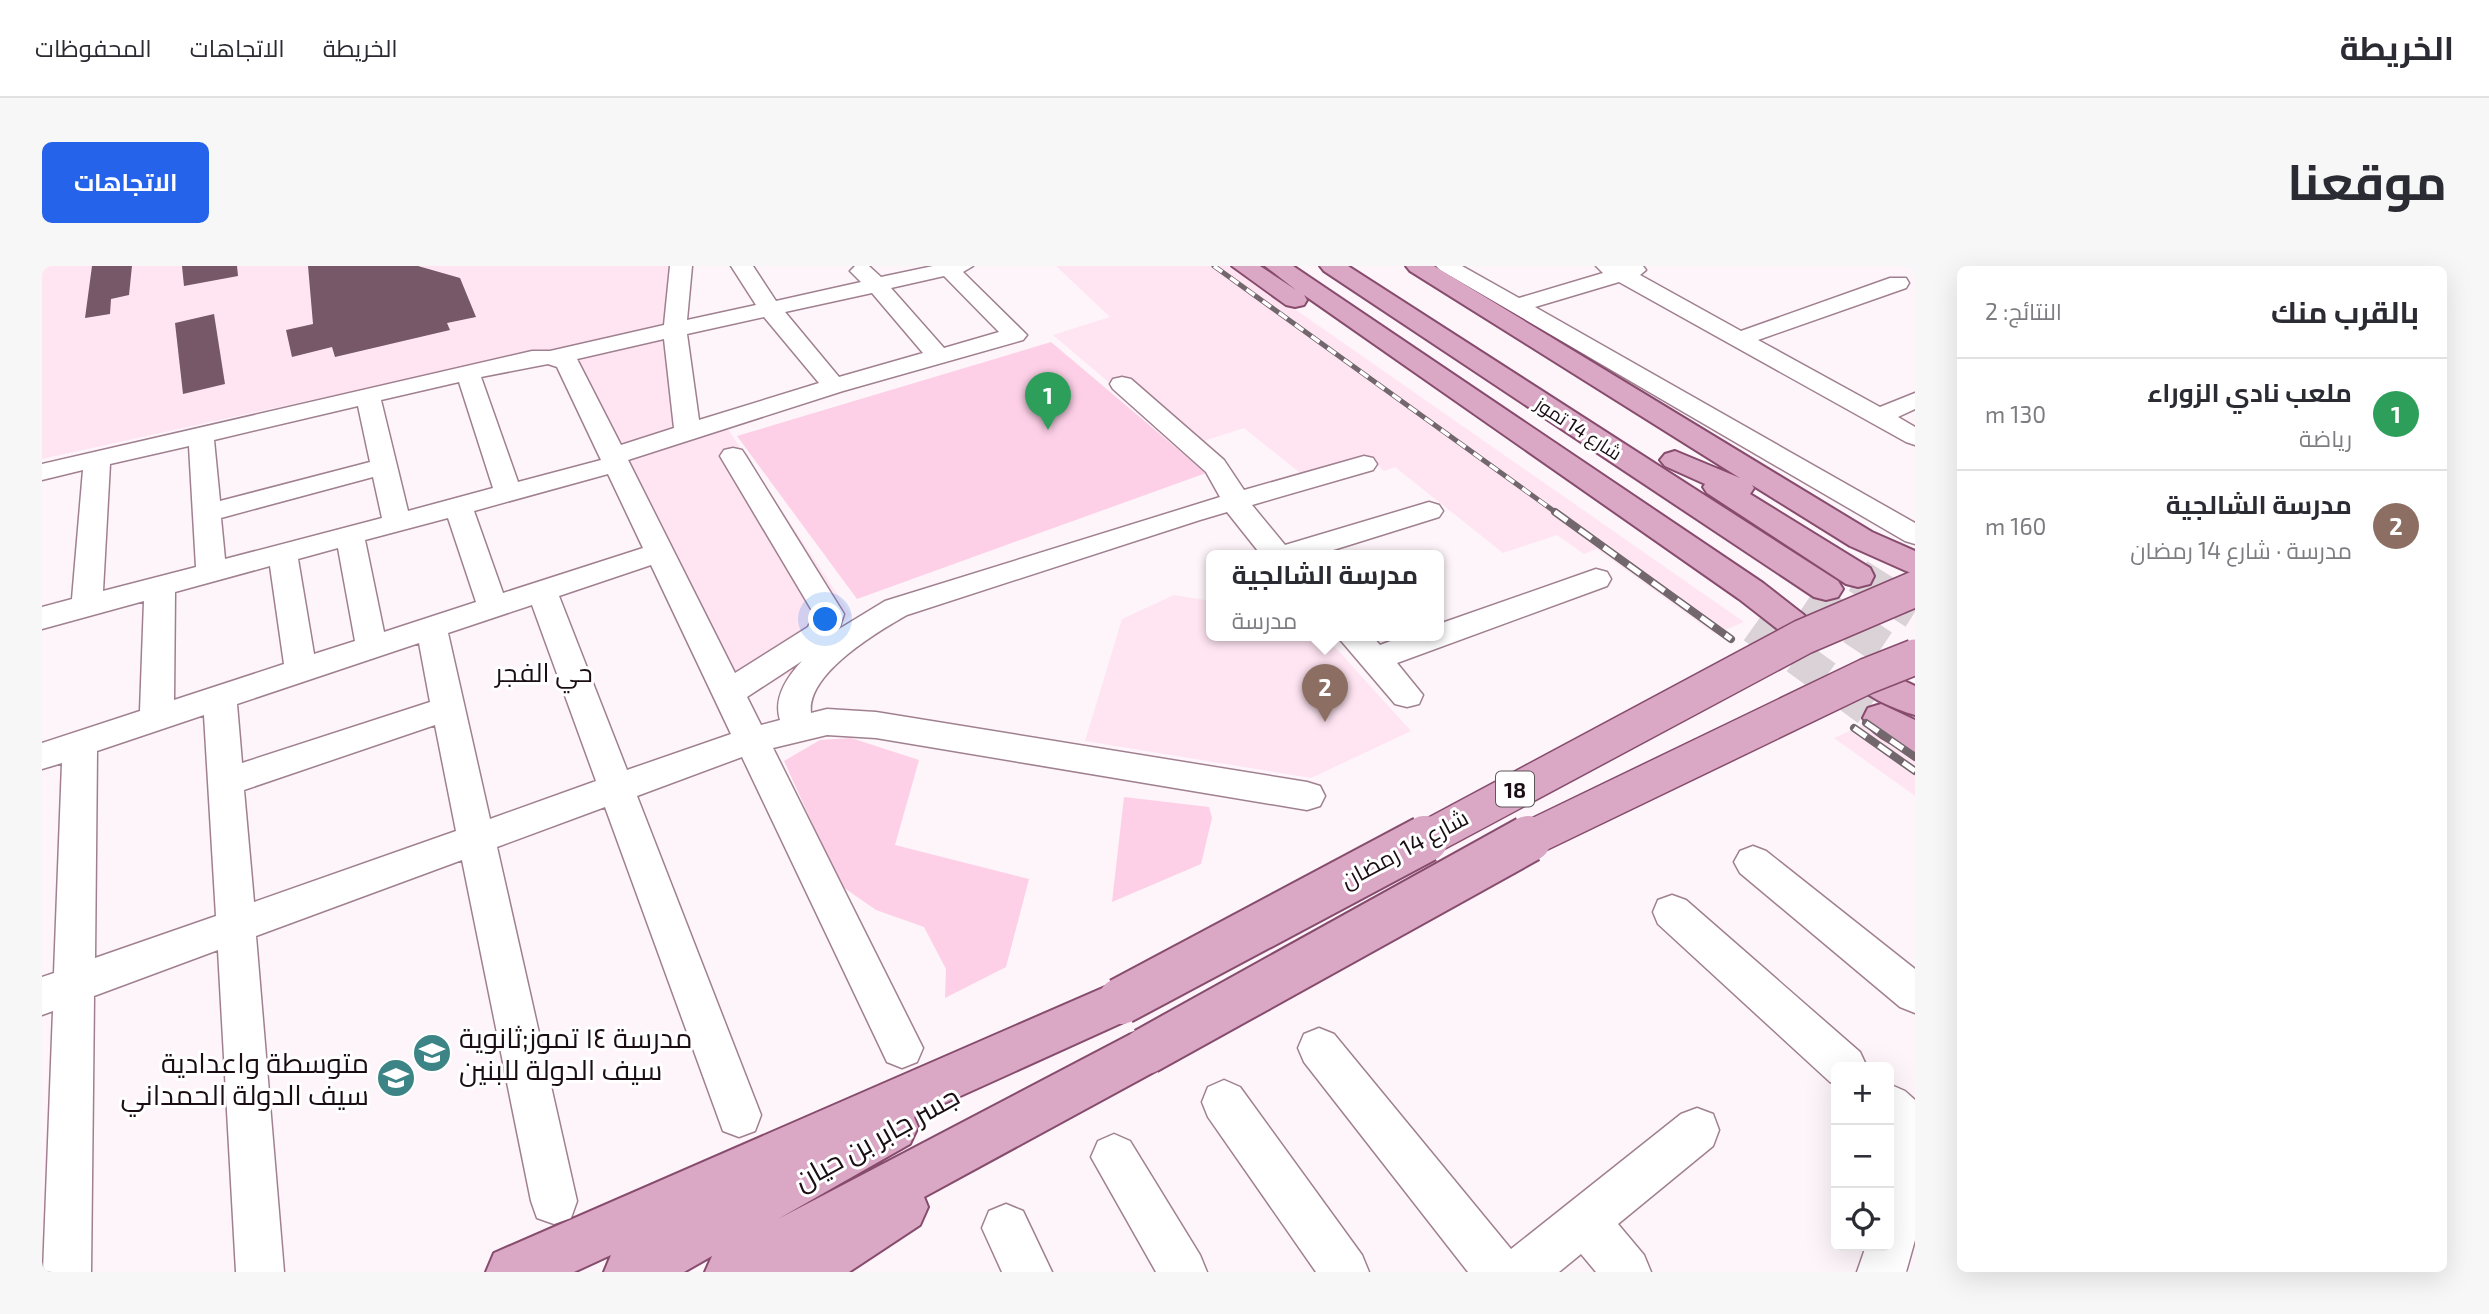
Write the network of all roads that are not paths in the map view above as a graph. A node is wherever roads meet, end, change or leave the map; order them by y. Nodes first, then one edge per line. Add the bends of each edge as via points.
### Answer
1 (681, 266) edge
2 (742, 266) edge
3 (855, 266) edge
4 (1244, 266) edge
5 (1259, 266) edge
6 (1332, 266) edge
7 (1365, 266) edge
8 (1400, 266) edge
9 (1418, 266) edge
10 (1649, 266) edge
11 (952, 267) edge
12 (1614, 270) edge
13 (1874, 272) dead end
14 (1279, 273) edge
15 (1445, 274) edge
16 (877, 285) junction
17 (1907, 287) edge
18 (1516, 306) junction
19 (770, 309) junction
20 (1345, 312) junction
21 (675, 331) junction
22 (1739, 339) junction
23 (553, 357) junction
24 (939, 357) junction
25 (468, 373) junction
26 (1122, 384) dead end
27 (834, 386) junction
28 (368, 396) junction
29 (1915, 400) edge
30 (1641, 403) junction
31 (1879, 416) junction
32 (688, 434) junction
33 (201, 435) junction
34 (1915, 437) edge
35 (1527, 438) junction
36 (733, 456) dead end
37 (97, 459) junction
38 (615, 460) junction
39 (1364, 464) dead end
40 (384, 466) junction
41 (42, 472) edge
42 (508, 493) junction
43 (1234, 502) junction
44 (458, 506) junction
45 (1429, 511) dead end
46 (207, 513) junction
47 (397, 523) junction
48 (350, 535) junction
49 (1913, 544) edge
50 (1275, 550) edge
51 (1300, 550) edge
52 (661, 552) junction
53 (283, 553) junction
54 (211, 572) junction
55 (1870, 572) tunnel mouth
56 (1596, 579) dead end
57 (160, 586) junction
58 (1915, 589) edge
59 (542, 590) junction
60 (88, 605) junction
61 (492, 606) junction
62 (42, 618) edge
63 (1754, 626) tunnel mouth
64 (431, 627) junction
65 (1444, 634) edge
66 (1803, 636) junction
67 (1358, 641) edge
68 (1424, 641) edge
69 (372, 648) junction
70 (1915, 657) edge
71 (1374, 659) junction
72 (301, 671) junction
73 (1867, 676) junction
74 (728, 693) junction
75 (1407, 695) dead end
76 (220, 698) junction
77 (1915, 702) edge
78 (449, 708) junction
79 (1881, 718) tunnel mouth
80 (157, 719) junction
81 (800, 726) junction
82 (1915, 738) edge
83 (751, 740) junction
84 (80, 744) junction
85 (42, 756) edge
86 (226, 782) junction
87 (616, 788) junction
88 (1307, 796) dead end
89 (478, 838) junction
90 (1753, 862) dead end
91 (1672, 912) dead end
92 (237, 926) junction
93 (58, 990) edge
94 (1915, 994) edge
95 (1121, 1001) junction
96 (902, 1048) dead end
97 (1320, 1048) dead end
98 (1146, 1051) junction
99 (1839, 1062) edge
100 (1224, 1102) dead end
101 (739, 1115) dead end
102 (1906, 1121) edge
103 (1697, 1130) dead end
104 (1114, 1157) dead end
105 (554, 1201) dead end
106 (1585, 1222) junction
107 (1006, 1228) dead end
108 (1890, 1268) edge
109 (67, 1272) edge
110 (260, 1272) edge
111 (513, 1272) edge
112 (631, 1272) edge
113 (732, 1272) edge
114 (801, 1272) edge
115 (1028, 1272) edge
116 (1183, 1272) edge
117 (1345, 1272) edge
118 (1499, 1272) edge
119 (1521, 1272) edge
120 (1627, 1272) edge

1 - 21 street
2 - 19 street
3 - 16 street
4 - 63 main road
5 - 14 main road
6 - 20 main road, شارع 14 تموز via 1817,594 1719,545 1374,321
7 - 55 main road, شارع 14 تموز via 1675,460 1737,487
8 - 30 main road via 1593,384
9 - 15 main road
10 - 12 street
11 - 16 street
11 - 24 street via 1015,335
12 - 18 street
12 - 22 street
13 - 17 street
14 - 20 main road
14 - 35 main road via 1483,419
15 - 18 street
15 - 30 main road
15 - 49 main road
16 - 19 street
16 - 24 street
17 - 22 street
18 - 49 street
19 - 21 street
19 - 27 street
20 - 35 main road
21 - 23 street
21 - 32 street
22 - 31 street
23 - 25 street
23 - 38 street via 570,365
24 - 27 street
25 - 28 street
25 - 42 street
26 - 43 street via 1215,466
27 - 32 street
28 - 33 street
28 - 40 street
29 - 31 street
30 - 49 main road via 1872,546
31 - 34 street
32 - 38 street
33 - 37 street
33 - 46 street
35 - 66 main road via 1751,590
36 - 74 street via 829,614 819,635
37 - 41 street
37 - 60 street
38 - 42 street
38 - 52 street
39 - 43 street
40 - 46 street
40 - 47 street
42 - 44 street
43 - 50 street
43 - 81 street via 896,608 834,649 800,687 794,712
44 - 47 street
44 - 61 street
45 - 51 street
46 - 54 street
47 - 48 street
48 - 53 street
48 - 69 street
52 - 59 street
52 - 74 street
53 - 54 street
53 - 72 street
54 - 57 street
56 - 65 street
57 - 60 street
57 - 80 street
58 - 66 main road, شارع 14 رمضان / 18, bridge
59 - 61 street
59 - 87 street
60 - 62 street
61 - 64 street
64 - 69 street
64 - 78 street
66 - 95 main road, شارع 14 رمضان / 18, bridge
67 - 71 street
68 - 71 street
69 - 72 street
70 - 73 main road, 18, bridge
71 - 75 street
72 - 76 street
73 - 77 main road
73 - 98 main road, 18, bridge via 1555,824
74 - 83 street
76 - 80 street
76 - 86 street
78 - 86 street
78 - 89 street
79 - 82 main road
80 - 84 street
81 - 83 street
81 - 88 street via 827,722 876,725
83 - 87 street
83 - 96 street
84 - 85 street
84 - 93 street
86 - 92 street
87 - 89 street
87 - 101 street
89 - 92 street
89 - 105 street
90 - 94 street
91 - 99 street
92 - 93 street
92 - 110 street
93 - 109 street
95 - 111 main road
95 - 112 main road, جسر جابر بن حيان
97 - 118 street
98 - 113 main road, جسر جابر بن حيان
98 - 114 main road
100 - 117 street
102 - 108 street
103 - 106 street
104 - 116 street
106 - 119 street
106 - 120 street
107 - 115 street

